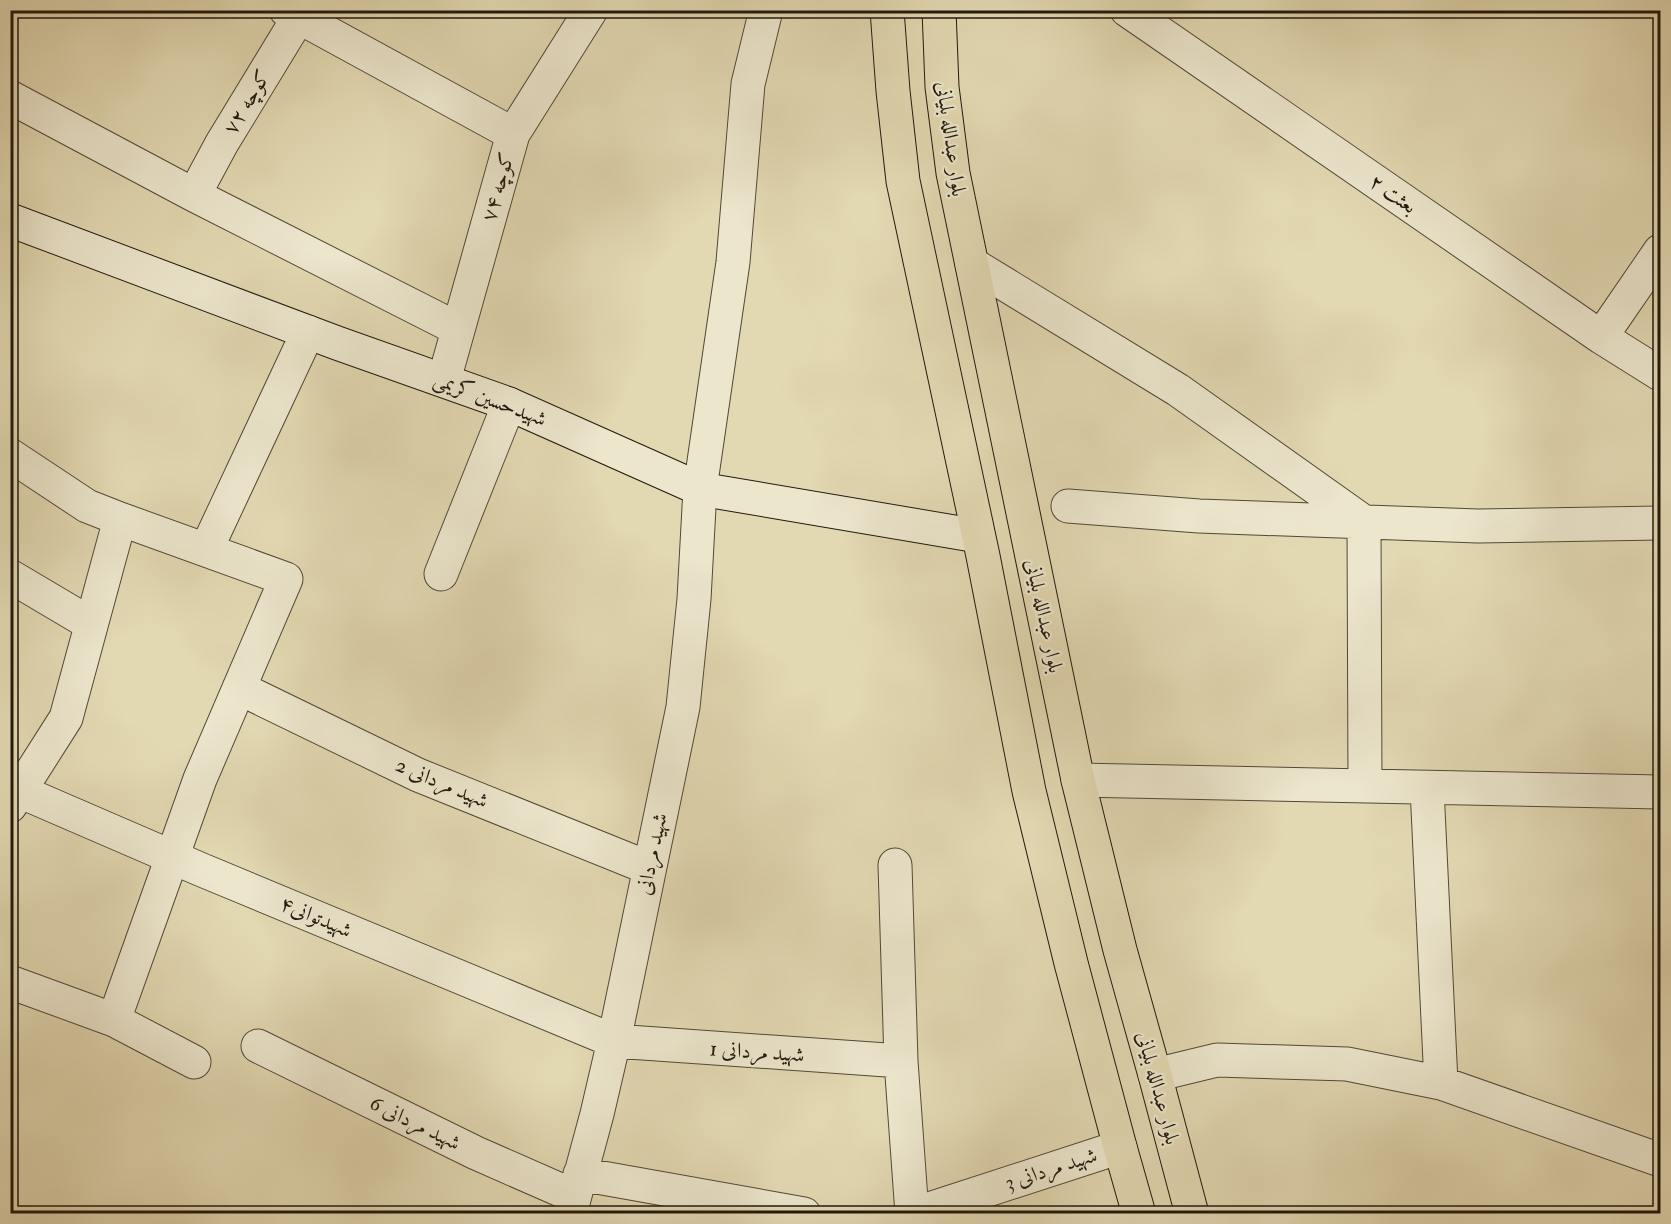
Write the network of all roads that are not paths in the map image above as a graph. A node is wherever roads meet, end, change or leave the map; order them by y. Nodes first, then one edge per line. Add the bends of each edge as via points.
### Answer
1 (591, 10) edge
2 (766, 10) edge
3 (886, 10) edge
4 (939, 10) edge
5 (1127, 10) edge
6 (296, 13) edge
7 (10, 97) edge
8 (513, 134) junction
9 (194, 195) junction
10 (10, 220) edge
11 (1660, 251) edge
12 (972, 264) junction
13 (458, 329) junction
14 (308, 332) junction
15 (1601, 338) junction
16 (1660, 374) edge
17 (444, 380) junction
18 (509, 404) junction
19 (10, 455) edge
20 (700, 489) junction
21 (1068, 506) dead end
22 (120, 519) junction
23 (1364, 522) junction
24 (1660, 523) edge
25 (978, 536) junction
26 (206, 550) junction
27 (441, 574) dead end
28 (10, 576) edge
29 (91, 624) junction
30 (239, 688) junction
31 (1078, 780) junction
32 (1365, 786) junction
33 (1427, 788) junction
34 (1660, 792) edge
35 (14, 795) edge
36 (173, 857) junction
37 (895, 865) dead end
38 (649, 868) junction
39 (10, 982) edge
40 (114, 1020) junction
41 (614, 1041) junction
42 (258, 1046) dead end
43 (901, 1061) junction
44 (194, 1062) dead end
45 (1155, 1075) junction
46 (1441, 1083) junction
47 (1120, 1147) junction
48 (1660, 1160) edge
49 (574, 1195) edge
50 (804, 1214) edge
51 (913, 1214) edge
52 (1139, 1214) edge
53 (1192, 1214) edge

1 - 8 street, کوچه ۷۴
2 - 20 street, شهید مردانی via 748,84 733,262
3 - 25 main road via 903,181
4 - 12 main road, بلوار عبدالله بلیانی via 942,87 953,173
5 - 15 street, بعثت ۲
6 - 8 street
6 - 9 street, کوچه ۷۲
7 - 9 street
8 - 13 street, کوچه ۷۴
9 - 13 street
10 - 14 street, شهیدحسین کریمی
11 - 15 street
12 - 23 street via 1178,390
12 - 31 main road, بلوار عبدالله بلیانی
13 - 17 street, کوچه ۷۴
14 - 17 street, شهیدحسین کریمی
14 - 26 street
15 - 16 street, بعثت ۲
17 - 18 street, شهیدحسین کریمی
18 - 20 street, شهیدحسین کریمی
18 - 27 street
19 - 22 street via 87,506
20 - 25 street, شهیدحسین کریمی
20 - 38 street, شهید مردانی via 683,708
21 - 23 street
22 - 26 street
22 - 29 street
23 - 24 street via 1478,526
23 - 32 street
25 - 47 main road via 1029,791
26 - 30 street via 286,579
28 - 29 street
29 - 35 street via 66,718
30 - 36 street via 200,779
30 - 38 street, شهید مردانی 2 via 418,775
31 - 32 street
31 - 45 main road, بلوار عبدالله بلیانی
32 - 33 street
33 - 34 street
33 - 46 street
35 - 36 street, شهیدتوانی۴
36 - 40 street
36 - 41 street, شهیدتوانی۴
37 - 43 street
38 - 41 street, شهید مردانی
39 - 40 street
40 - 44 street
41 - 43 street, شهید مردانی 1
41 - 49 street, شهید مردانی
42 - 49 street, شهید مردانی 6 via 476,1153
43 - 51 street
45 - 46 street via 1217,1060 1347,1064
45 - 53 main road, بلوار عبدالله بلیانی
46 - 48 street
47 - 51 street, شهید مردانی 3
47 - 52 main road
49 - 50 street

